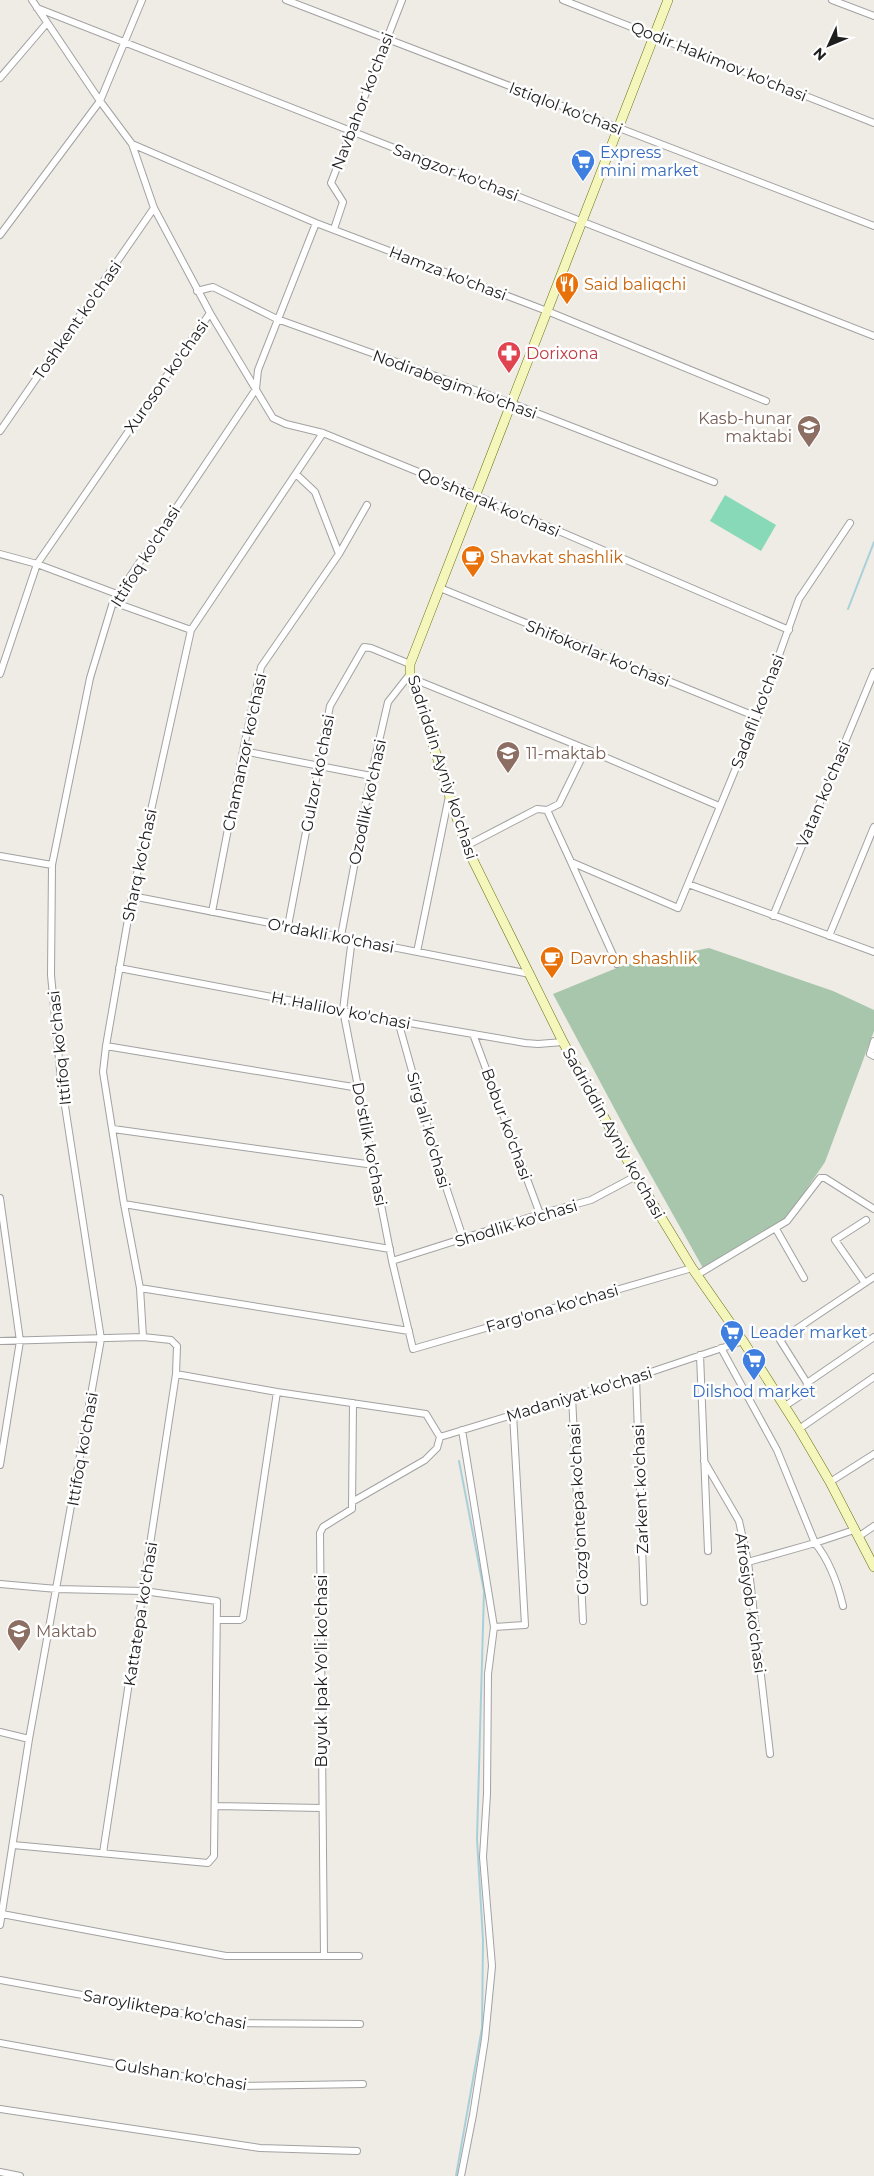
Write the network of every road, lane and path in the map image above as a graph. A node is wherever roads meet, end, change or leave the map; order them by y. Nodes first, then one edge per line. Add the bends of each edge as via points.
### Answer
1 (32, 0) edge
2 (142, 0) edge
3 (286, 0) edge
4 (402, 0) edge
5 (564, 0) edge
6 (668, 0) edge
7 (832, 0) edge
8 (38, 8) junction
9 (874, 16) edge
10 (48, 23) junction
11 (654, 35) junction
12 (386, 40) junction
13 (125, 43) junction
14 (0, 78) edge
15 (100, 101) junction
16 (874, 123) edge
17 (619, 128) junction
18 (351, 131) junction
19 (132, 144) junction
20 (154, 208) junction
21 (582, 220) junction
22 (316, 223) junction
23 (874, 226) edge
24 (334, 229) junction
25 (0, 235) edge
26 (197, 292) junction
27 (547, 312) junction
28 (210, 313) junction
29 (278, 319) junction
30 (874, 336) edge
31 (256, 389) junction
32 (766, 401) dead end
33 (511, 403) junction
34 (0, 431) edge
35 (323, 433) junction
36 (296, 476) junction
37 (714, 482) dead end
38 (475, 495) junction
39 (367, 506) dead end
40 (850, 523) dead end
41 (0, 554) edge
42 (339, 554) junction
43 (37, 564) junction
44 (440, 588) junction
45 (117, 594) junction
46 (113, 602) junction
47 (192, 630) junction
48 (789, 630) junction
49 (410, 664) junction
50 (874, 672) edge
51 (0, 674) edge
52 (410, 676) junction
53 (756, 716) junction
54 (586, 749) junction
55 (243, 751) junction
56 (317, 767) junction
57 (371, 776) junction
58 (450, 792) junction
59 (720, 806) junction
60 (547, 810) junction
61 (874, 827) edge
62 (466, 846) junction
63 (0, 856) edge
64 (571, 862) junction
65 (52, 865) junction
66 (688, 884) junction
67 (132, 896) junction
68 (212, 912) junction
69 (773, 916) junction
70 (288, 926) junction
71 (341, 936) junction
72 (829, 936) junction
73 (352, 938) junction
74 (417, 952) junction
75 (874, 952) edge
76 (617, 964) dead end
77 (119, 968) junction
78 (530, 974) junction
79 (343, 1010) junction
80 (398, 1021) junction
81 (473, 1034) junction
82 (874, 1041) edge
83 (564, 1042) junction
84 (106, 1046) junction
85 (874, 1056) edge
86 (360, 1088) junction
87 (113, 1129) junction
88 (374, 1165) junction
89 (636, 1176) junction
90 (0, 1198) edge
91 (124, 1204) junction
92 (874, 1209) edge
93 (540, 1214) junction
94 (866, 1220) dead end
95 (776, 1228) junction
96 (462, 1238) junction
97 (390, 1249) junction
98 (392, 1261) junction
99 (695, 1271) junction
100 (874, 1277) edge
101 (804, 1278) dead end
102 (865, 1283) junction
103 (140, 1288) junction
104 (409, 1331) junction
105 (143, 1337) junction
106 (874, 1337) edge
107 (101, 1340) junction
108 (0, 1341) edge
109 (20, 1341) junction
110 (743, 1341) junction
111 (721, 1348) junction
112 (412, 1349) joint
113 (700, 1355) junction
114 (176, 1374) junction
115 (636, 1377) junction
116 (874, 1377) edge
117 (807, 1384) junction
118 (277, 1392) junction
119 (572, 1396) junction
120 (353, 1403) junction
121 (785, 1406) junction
122 (513, 1414) junction
123 (799, 1429) junction
124 (462, 1430) junction
125 (440, 1436) junction
126 (874, 1454) edge
127 (704, 1462) junction
128 (0, 1465) edge
129 (830, 1482) junction
130 (352, 1502) junction
131 (874, 1526) edge
132 (856, 1534) junction
133 (815, 1543) junction
134 (708, 1551) dead end
135 (748, 1562) junction
136 (874, 1567) edge
137 (0, 1584) edge
138 (57, 1589) junction
139 (143, 1591) junction
140 (644, 1602) dead end
141 (843, 1606) dead end
142 (217, 1620) junction
143 (583, 1622) dead end
144 (494, 1627) junction
145 (0, 1732) edge
146 (28, 1739) junction
147 (770, 1754) dead end
148 (215, 1806) junction
149 (322, 1808) junction
150 (13, 1845) junction
151 (103, 1854) junction
152 (2, 1914) junction
153 (0, 1925) edge
154 (324, 1956) junction
155 (359, 1956) dead end
156 (0, 1980) edge
157 (360, 2024) dead end
158 (0, 2043) edge
159 (363, 2084) dead end
160 (0, 2109) edge
161 (357, 2151) dead end
162 (0, 2172) edge
163 (20, 2176) edge
164 (461, 2176) edge

1 - 8 street, Xuroson ko'chasi
2 - 13 street
3 - 12 street, Istiqlol ko'chasi
4 - 12 street, Navbahor ko'chasi
5 - 11 street, Qodir Hakimov ko'chasi
6 - 11 street, Sadriddin Ayniy ko'chasi
7 - 9 street
8 - 10 street, Xuroson ko'chasi
8 - 13 street, Sangzor ko'chasi
10 - 14 street
10 - 15 street, Xuroson ko'chasi
11 - 16 street, Qodir Hakimov ko'chasi
11 - 17 street, Sadriddin Ayniy ko'chasi
12 - 17 street, Istiqlol ko'chasi
12 - 18 street, Navbahor ko'chasi
13 - 15 street
13 - 18 street, Sangzor ko'chasi
15 - 19 street, Xuroson ko'chasi
15 - 25 street
17 - 21 street, Sadriddin Ayniy ko'chasi
17 - 23 street, Istiqlol ko'chasi
18 - 21 street, Sangzor ko'chasi
18 - 24 street, Navbahor ko'chasi via 331,183 343,202
19 - 20 street, Xuroson ko'chasi
19 - 22 street, Hamza ko'chasi
20 - 26 street, Xuroson ko'chasi
20 - 34 street, Toshkent ko'chasi
21 - 27 street, Sadriddin Ayniy ko'chasi
21 - 30 street, Sangzor ko'chasi
22 - 24 street, Hamza ko'chasi
22 - 29 street, Ittifoq ko'chasi
24 - 27 street, Hamza ko'chasi
26 - 28 street, Xuroson ko'chasi
26 - 29 street, Nodirabegim ko'chasi via 213,288
27 - 32 street, Hamza ko'chasi
27 - 33 street, Sadriddin Ayniy ko'chasi
28 - 31 street, Qo'shterak ko'chasi
28 - 43 street, Xuroson ko'chasi
29 - 31 street, Ittifoq ko'chasi via 258,370
29 - 33 street, Nodirabegim ko'chasi
31 - 35 street, Qo'shterak ko'chasi via 274,418
31 - 45 street, Ittifoq ko'chasi
33 - 37 street, Nodirabegim ko'chasi
33 - 38 street, Sadriddin Ayniy ko'chasi
35 - 36 street, Sharq ko'chasi
35 - 38 street, Qo'shterak ko'chasi
36 - 42 street via 315,492
36 - 47 street, Sharq ko'chasi
38 - 44 street, Sadriddin Ayniy ko'chasi
38 - 48 street, Qo'shterak ko'chasi
39 - 42 street, Chamanzor ko'chasi
40 - 48 street, Sadafli ko'chasi via 799,599
41 - 43 street
42 - 55 street, Chamanzor ko'chasi via 261,667
43 - 45 street
43 - 51 street, Xuroson ko'chasi
44 - 49 street, Sadriddin Ayniy ko'chasi
44 - 53 street, Shifokorlar ko'chasi
45 - 46 street, Ittifoq ko'chasi
46 - 47 street
46 - 65 street, Ittifoq ko'chasi via 90,678
47 - 67 street, Sharq ko'chasi
48 - 53 street, Sadafli ko'chasi
49 - 52 street, Sadriddin Ayniy ko'chasi
49 - 56 street, Gulzor ko'chasi via 364,647 330,706
50 - 69 street, Vatan ko'chasi
52 - 54 street
52 - 57 street, Ozodlik ko'chasi via 388,702
52 - 58 street, Sadriddin Ayniy ko'chasi
53 - 59 street, Sadafli ko'chasi
54 - 59 street
54 - 60 street via 559,804
55 - 56 street
55 - 68 street, Chamanzor ko'chasi
56 - 57 street
56 - 70 street, Gulzor ko'chasi
57 - 71 street, Ozodlik ko'chasi
58 - 62 street, Sadriddin Ayniy ko'chasi
58 - 74 street
59 - 66 street, Sadafli ko'chasi
60 - 62 street via 538,809
60 - 64 street
61 - 72 street
62 - 78 street, Sadriddin Ayniy ko'chasi
63 - 65 street
64 - 66 street, Sadafli ko'chasi via 678,908
64 - 76 street
65 - 107 street, Ittifoq ko'chasi via 51,974 61,1080
66 - 69 street
67 - 68 street, O'rdakli ko'chasi
67 - 77 street, Sharq ko'chasi
68 - 70 street, O'rdakli ko'chasi
69 - 72 street
70 - 71 street, O'rdakli ko'chasi
71 - 73 street, O'rdakli ko'chasi
72 - 75 street
73 - 74 street, O'rdakli ko'chasi
73 - 79 street, Do'stlik ko'chasi
74 - 78 street, O'rdakli ko'chasi
77 - 79 street, H. Halilov ko'chasi
77 - 84 street, Sharq ko'chasi
78 - 83 street, Sadriddin Ayniy ko'chasi
79 - 80 street, H. Halilov ko'chasi
79 - 86 street, Do'stlik ko'chasi
80 - 81 street, H. Halilov ko'chasi
80 - 96 street, Sirg'ali ko'chasi
81 - 83 street, H. Halilov ko'chasi via 538,1044
81 - 93 street, Bobur ko'chasi
82 - 85 street via 870,1054
83 - 89 street, Sadriddin Ayniy ko'chasi
84 - 86 street
84 - 87 street, Sharq ko'chasi via 104,1072
86 - 88 street, Do'stlik ko'chasi
87 - 88 street
87 - 91 street, Sharq ko'chasi
88 - 97 street, Do'stlik ko'chasi
89 - 93 street, Shodlik ko'chasi via 591,1200
89 - 99 street, Sadriddin Ayniy ko'chasi
90 - 109 street
91 - 97 street
91 - 103 street, Sharq ko'chasi
92 - 95 street, Farg'ona ko'chasi via 820,1178 787,1222
93 - 96 street, Shodlik ko'chasi
94 - 102 street via 835,1240
95 - 99 street, Farg'ona ko'chasi
95 - 101 street
96 - 98 street, Shodlik ko'chasi
97 - 98 street, Do'stlik ko'chasi
98 - 104 street, Do'stlik ko'chasi
99 - 110 street, Sadriddin Ayniy ko'chasi
99 - 112 street, Farg'ona ko'chasi
100 - 102 street
102 - 117 street via 780,1340
103 - 104 street
103 - 105 street, Sharq ko'chasi
104 - 112 street, Do'stlik ko'chasi
105 - 107 street
105 - 114 street, Kattatepa ko'chasi via 175,1342
106 - 117 street
107 - 109 street
107 - 138 street, Ittifoq ko'chasi
108 - 109 street
109 - 128 street
110 - 111 street, Madaniyat ko'chasi
110 - 121 street, Sadriddin Ayniy ko'chasi
111 - 113 street, Madaniyat ko'chasi
111 - 133 street via 777,1450
113 - 115 street, Madaniyat ko'chasi
113 - 127 street
114 - 118 street
114 - 139 street, Kattatepa ko'chasi
115 - 119 street, Madaniyat ko'chasi
115 - 140 street, Zarkent ko'chasi
116 - 123 street
117 - 121 street via 806,1392
118 - 120 street
118 - 142 street via 242,1618
119 - 122 street, Madaniyat ko'chasi
119 - 143 street, G'ozg'ontepa ko'chasi
120 - 125 street via 426,1414
120 - 130 street
121 - 123 street, Sadriddin Ayniy ko'chasi
122 - 124 street, Madaniyat ko'chasi
122 - 144 street via 525,1625
123 - 129 street, Sadriddin Ayniy ko'chasi
124 - 125 street, Madaniyat ko'chasi
124 - 144 street
125 - 130 street via 437,1448 425,1460
126 - 129 street
127 - 134 street
127 - 135 street, Afrosiyob ko'chasi via 739,1521
129 - 132 street, Sadriddin Ayniy ko'chasi
130 - 149 street, Buyuk Ipak Yo'li ko'chasi via 351,1511 324,1526 320,1533
131 - 132 street
132 - 133 street
132 - 136 street, Sadriddin Ayniy ko'chasi
133 - 135 street
133 - 141 street via 822,1552
135 - 147 street, Afrosiyob ko'chasi
137 - 138 street
138 - 139 street
138 - 146 street, Ittifoq ko'chasi
139 - 142 street via 217,1601
139 - 151 street, Kattatepa ko'chasi
142 - 148 street
144 - 164 street via 488,1674 483,1857 492,1966 479,2077
145 - 146 street
146 - 150 street, Ittifoq ko'chasi
148 - 149 street
148 - 151 street via 214,1856 208,1863
149 - 154 street, Buyuk Ipak Yo'li ko'chasi
150 - 151 street
150 - 152 street, Ittifoq ko'chasi
152 - 153 street, Ittifoq ko'chasi
152 - 154 street via 226,1956
154 - 155 street
156 - 157 street, Saroyliktepa ko'chasi via 235,2024
158 - 159 street, Gulshan ko'chasi via 236,2086
160 - 161 street via 260,2148
162 - 163 street

